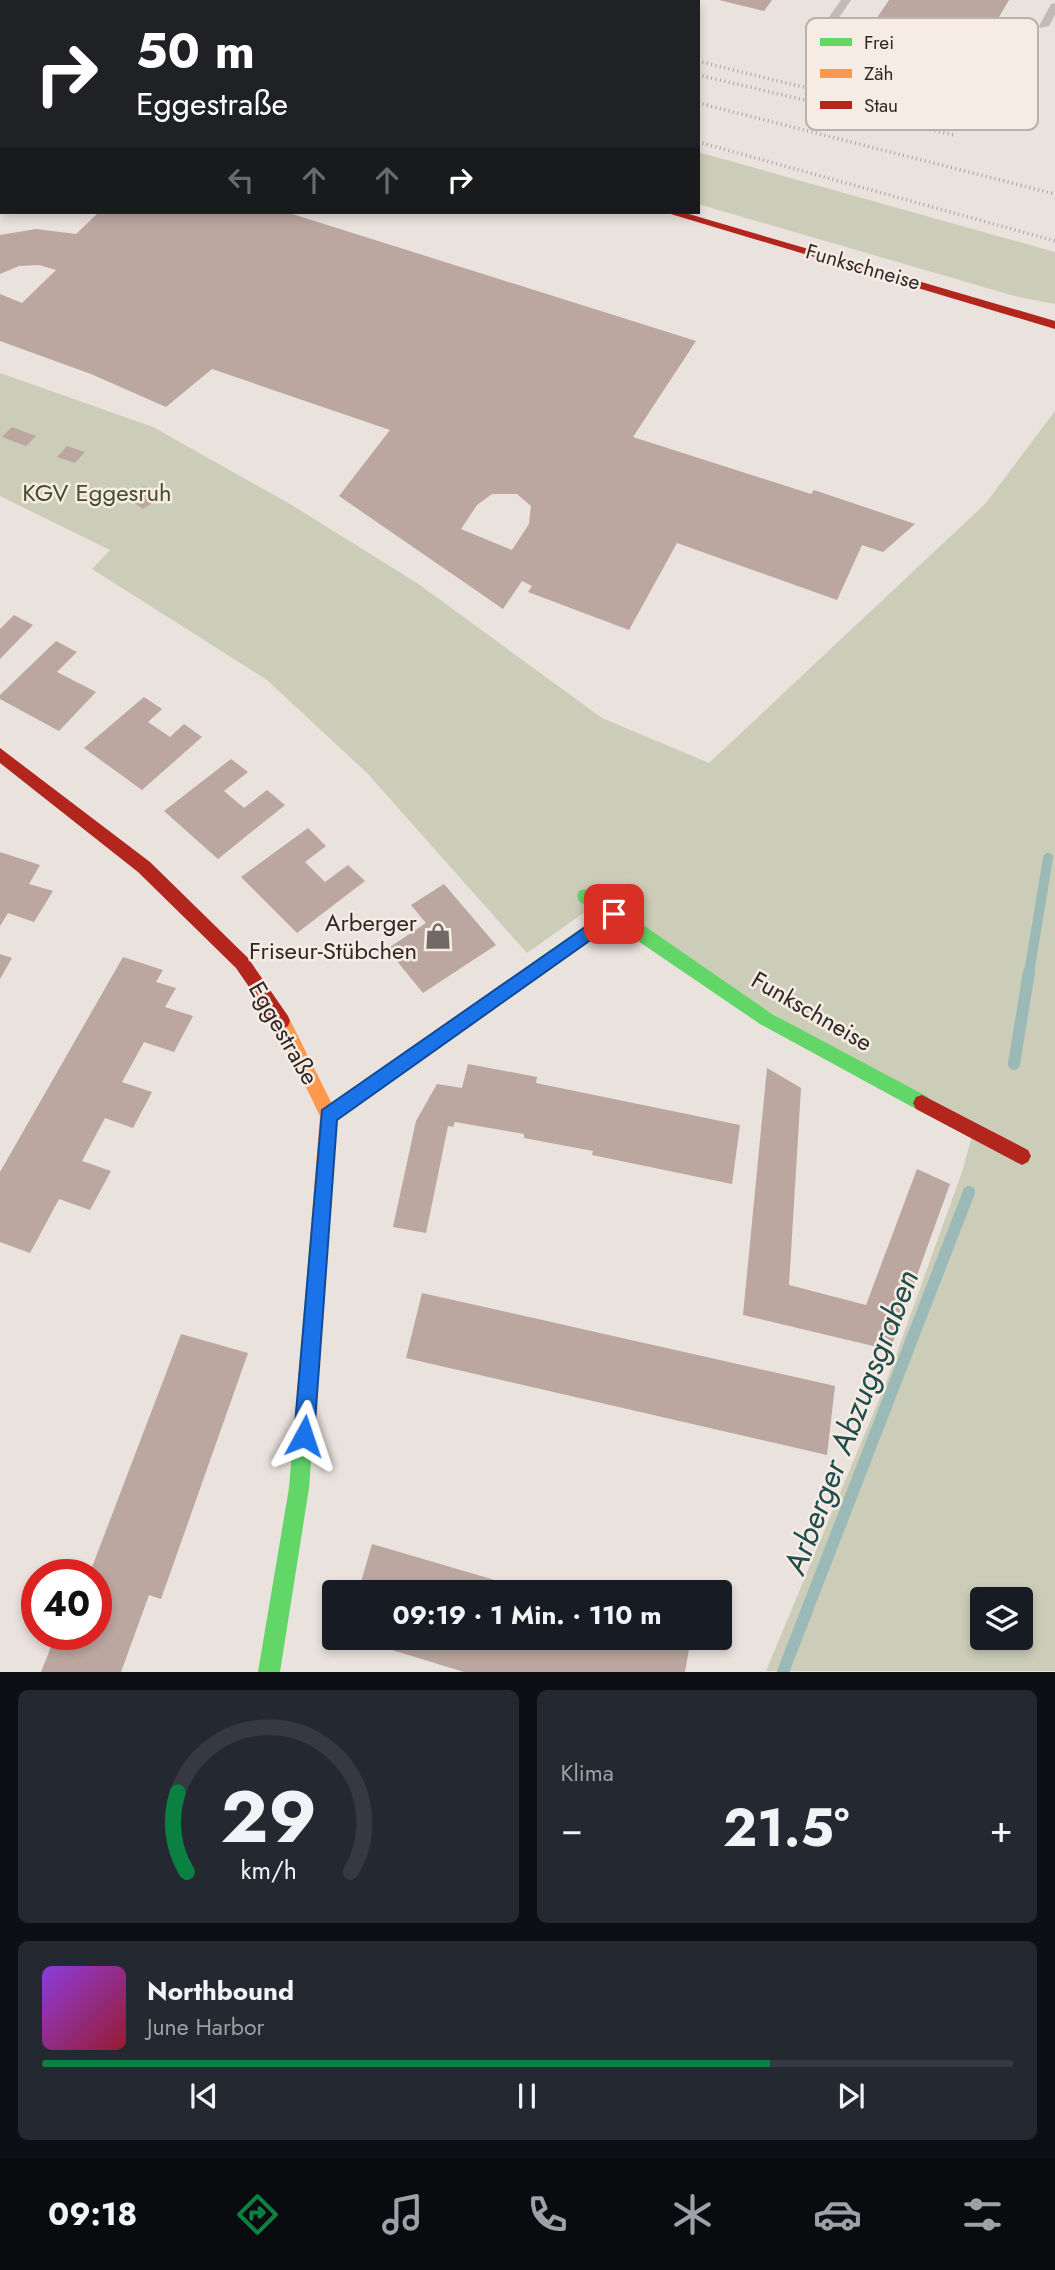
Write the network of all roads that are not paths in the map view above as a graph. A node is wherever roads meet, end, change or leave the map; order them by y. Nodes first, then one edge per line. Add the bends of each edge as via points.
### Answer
1 (846, 0) edge
2 (1055, 6) edge
3 (833, 18) edge
4 (1044, 26) dead end
5 (677, 214) edge
6 (1055, 325) edge
7 (0, 754) edge
8 (585, 896) dead end
9 (614, 914) junction
10 (329, 1116) junction
11 (1022, 1156) dead end
12 (269, 1671) edge

1 - 3 lane
2 - 4 lane
5 - 6 street, Funkschneise
7 - 10 street, Eggestraße via 144,867 242,962 287,1029
8 - 9 street, Funkschneise
9 - 10 street, Eggestraße
9 - 11 street, Funkschneise via 765,1019
10 - 12 street via 299,1488

